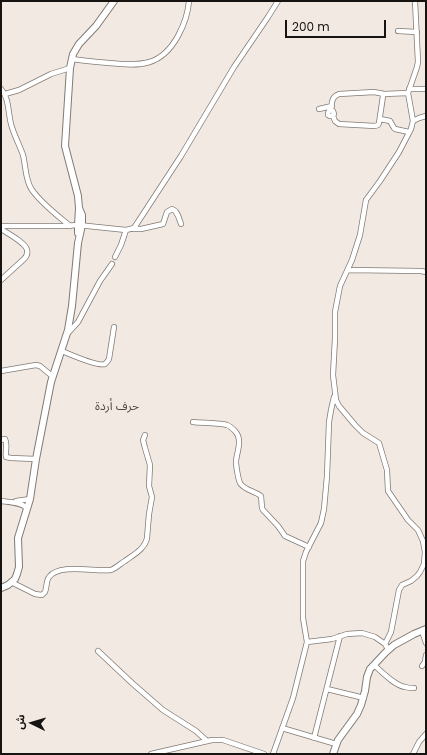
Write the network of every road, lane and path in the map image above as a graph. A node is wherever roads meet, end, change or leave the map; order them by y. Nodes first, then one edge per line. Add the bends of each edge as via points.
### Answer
1 (114, 1) edge
2 (189, 1) edge
3 (278, 1) edge
4 (415, 1) edge
5 (398, 31) dead end
6 (417, 32) junction
7 (72, 59) junction
8 (70, 68) junction
9 (426, 89) edge
10 (2, 91) edge
11 (409, 91) junction
12 (384, 94) junction
13 (331, 108) junction
14 (319, 109) dead end
15 (426, 116) edge
16 (380, 119) junction
17 (413, 121) junction
18 (410, 132) junction
19 (180, 224) dead end
20 (80, 225) junction
21 (70, 226) junction
22 (1, 228) edge
23 (132, 229) junction
24 (126, 230) junction
25 (115, 257) dead end
26 (112, 264) dead end
27 (348, 270) junction
28 (426, 272) edge
29 (1, 280) edge
30 (114, 327) dead end
31 (67, 334) junction
32 (62, 351) junction
33 (1, 371) edge
34 (52, 376) junction
35 (335, 396) junction
36 (193, 422) dead end
37 (144, 435) dead end
38 (1, 440) edge
39 (36, 459) junction
40 (30, 499) junction
41 (1, 501) edge
42 (8, 502) junction
43 (28, 508) junction
44 (309, 547) junction
45 (11, 582) junction
46 (1, 588) edge
47 (424, 630) edge
48 (340, 636) junction
49 (307, 642) junction
50 (426, 643) edge
51 (387, 647) junction
52 (98, 651) dead end
53 (426, 655) edge
54 (374, 665) junction
55 (422, 666) dead end
56 (414, 688) dead end
57 (327, 689) junction
58 (364, 698) junction
59 (282, 728) junction
60 (426, 734) edge
61 (314, 738) junction
62 (207, 741) junction
63 (336, 744) junction
64 (151, 754) edge
65 (264, 754) edge
66 (273, 754) edge
67 (334, 754) edge
68 (413, 754) edge

1 - 7 main road via 79,44
2 - 7 street via 185,21 175,42 155,60 145,64 129,65
3 - 23 street
4 - 6 street
5 - 6 street
6 - 11 street via 418,62
7 - 8 main road
8 - 10 street via 51,74 19,90
8 - 20 main road via 65,146 82,215
9 - 11 street
10 - 21 street via 32,190
11 - 12 street
11 - 17 street
12 - 13 street via 374,92 335,95
12 - 16 street
13 - 14 street
13 - 16 street via 328,114 339,124 375,126 379,124
15 - 17 street
16 - 18 street via 390,121 395,129
17 - 18 street
18 - 27 street via 394,161 366,200 360,234
19 - 23 street via 177,213 172,209 167,212 163,224
20 - 21 street
20 - 24 street
20 - 31 main road
21 - 22 street
22 - 29 street via 27,248 28,252
23 - 24 street
24 - 25 street
26 - 31 street via 78,322
27 - 28 street
27 - 35 street via 340,286 335,312
30 - 32 street via 109,358 105,364
31 - 32 main road
32 - 34 main road
33 - 34 street via 36,365
34 - 39 main road
35 - 44 street via 330,410 324,509 321,523
35 - 51 street via 339,406 355,425 379,442 387,470 388,491 410,523 418,530 424,547 425,558 422,568 417,576 402,585 399,590
36 - 44 street via 228,426 234,430 239,440 236,462 243,487 261,496 263,510 285,536
37 - 45 street via 144,448 150,465 149,486 152,497 144,546 111,570 71,569 55,572 49,578 42,595
38 - 39 street via 6,441 6,457
39 - 40 main road
40 - 42 street
40 - 43 main road
41 - 42 street
42 - 43 street
43 - 45 main road via 18,538 19,566
44 - 49 street via 303,566 303,620
45 - 46 main road
47 - 50 street
47 - 51 main road
48 - 49 street
48 - 51 street via 367,634
48 - 57 street
49 - 59 street via 293,698
51 - 54 main road
52 - 62 street via 164,710 196,730
53 - 55 street
54 - 56 street via 398,685
54 - 58 main road via 367,677
57 - 58 street
57 - 61 street
58 - 63 main road via 357,714
59 - 61 street
59 - 66 street
60 - 68 street
61 - 63 street
62 - 64 street
62 - 65 street via 223,740
63 - 67 main road

